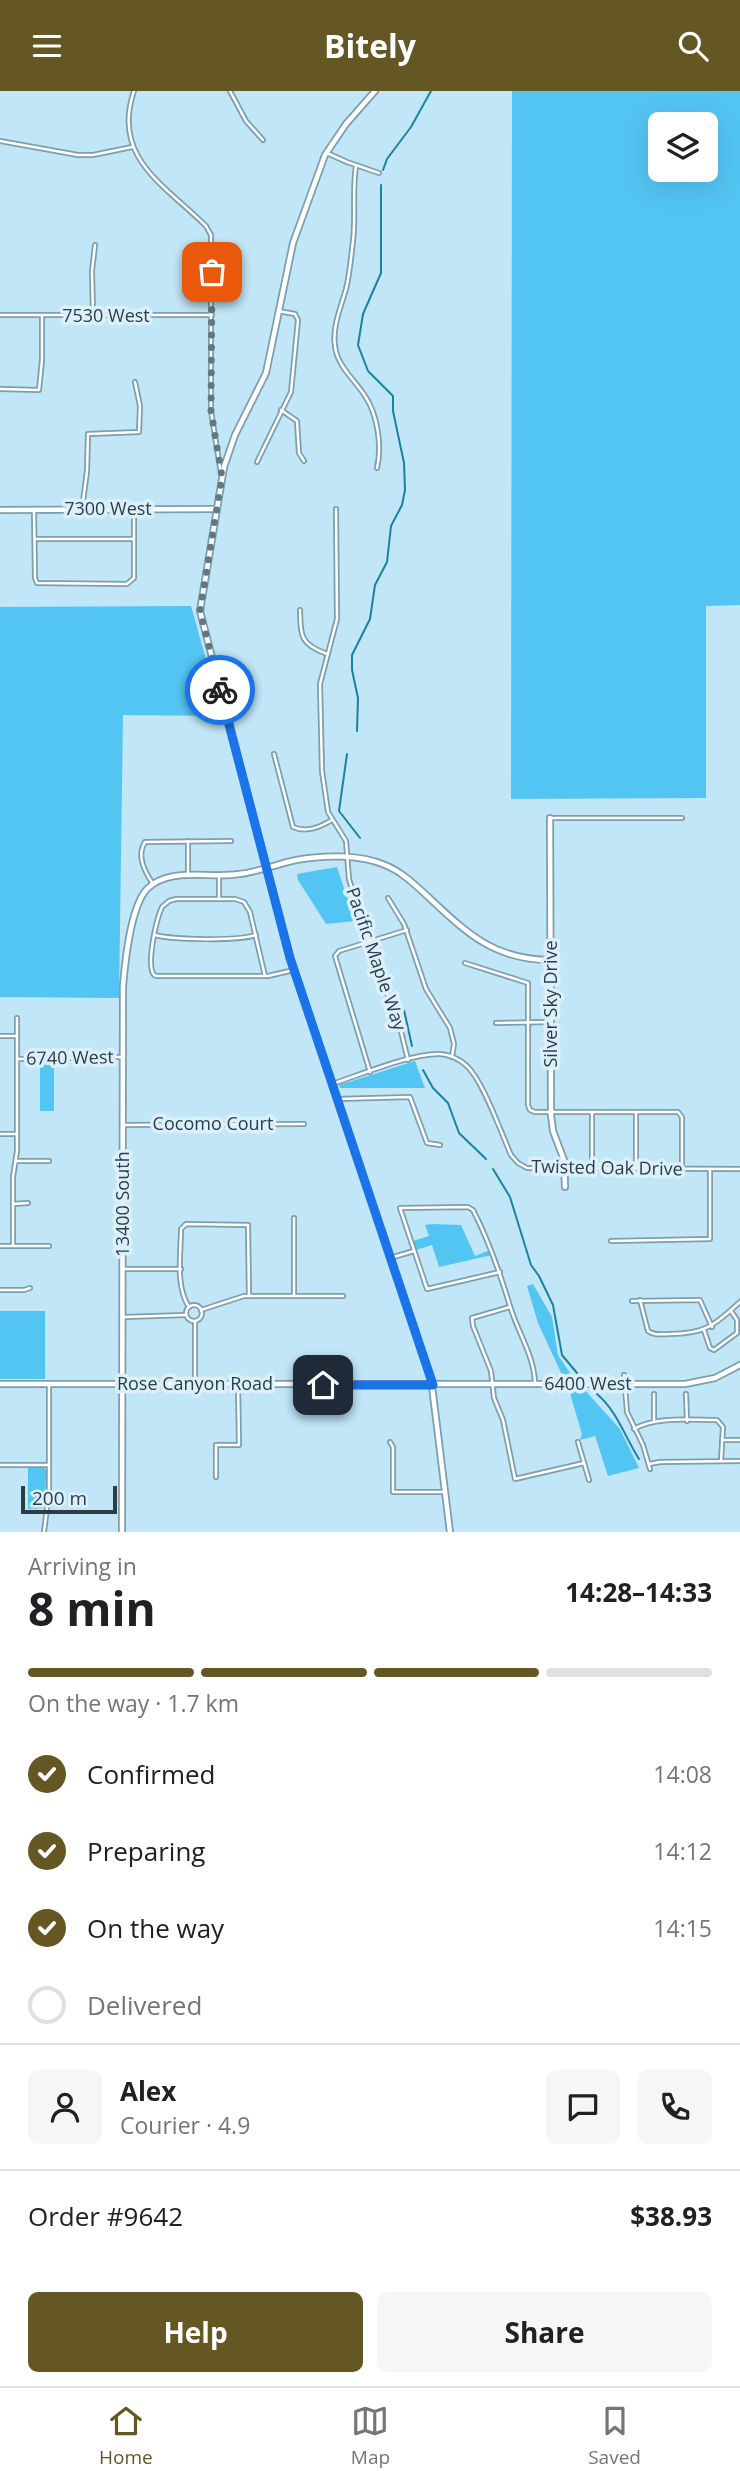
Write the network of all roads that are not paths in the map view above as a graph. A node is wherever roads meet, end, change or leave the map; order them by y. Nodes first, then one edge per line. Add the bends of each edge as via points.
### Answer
1 (134, 91) edge
2 (230, 91) edge
3 (375, 91) edge
4 (0, 141) edge
5 (263, 141) dead end
6 (132, 147) junction
7 (327, 152) junction
8 (356, 166) junction
9 (379, 173) dead end
10 (95, 245) dead end
11 (278, 311) junction
12 (0, 316) edge
13 (42, 316) junction
14 (93, 316) junction
15 (212, 316) junction
16 (135, 382) dead end
17 (0, 389) edge
18 (281, 410) junction
19 (304, 461) dead end
20 (257, 462) dead end
21 (377, 468) dead end
22 (222, 477) junction
23 (34, 509) junction
24 (82, 509) junction
25 (134, 509) junction
26 (216, 509) junction
27 (336, 509) dead end
28 (0, 510) edge
29 (34, 539) junction
30 (134, 539) junction
31 (300, 610) dead end
32 (328, 654) junction
33 (274, 754) dead end
34 (550, 818) joint
35 (682, 818) dead end
36 (332, 820) junction
37 (188, 841) junction
38 (231, 841) dead end
39 (347, 858) junction
40 (267, 868) junction
41 (188, 876) junction
42 (219, 876) junction
43 (153, 884) junction
44 (388, 898) dead end
45 (219, 899) junction
46 (407, 930) junction
47 (155, 935) junction
48 (256, 935) junction
49 (368, 942) junction
50 (551, 960) junction
51 (465, 963) dead end
52 (294, 970) junction
53 (265, 976) junction
54 (17, 1018) dead end
55 (551, 1022) junction
56 (496, 1023) dead end
57 (528, 1023) junction
58 (0, 1036) edge
59 (17, 1036) junction
60 (123, 1057) junction
61 (452, 1057) junction
62 (17, 1059) junction
63 (408, 1060) junction
64 (370, 1072) junction
65 (331, 1084) junction
66 (337, 1099) junction
67 (551, 1112) junction
68 (592, 1112) junction
69 (636, 1112) junction
70 (304, 1124) dead end
71 (123, 1125) junction
72 (0, 1134) edge
73 (17, 1134) junction
74 (440, 1145) dead end
75 (16, 1161) junction
76 (49, 1161) dead end
77 (681, 1169) junction
78 (710, 1169) junction
79 (740, 1169) edge
80 (565, 1170) junction
81 (592, 1170) junction
82 (636, 1170) junction
83 (565, 1188) dead end
84 (13, 1203) junction
85 (27, 1203) dead end
86 (294, 1218) dead end
87 (611, 1241) dead end
88 (0, 1245) edge
89 (13, 1245) junction
90 (49, 1246) dead end
91 (414, 1251) junction
92 (389, 1258) junction
93 (123, 1269) junction
94 (181, 1269) junction
95 (500, 1272) junction
96 (30, 1288) dead end
97 (0, 1290) edge
98 (295, 1295) junction
99 (249, 1296) junction
100 (344, 1296) dead end
101 (640, 1300) junction
102 (632, 1301) dead end
103 (740, 1302) edge
104 (189, 1307) junction
105 (510, 1307) junction
106 (201, 1310) junction
107 (731, 1311) junction
108 (186, 1315) junction
109 (123, 1317) junction
110 (195, 1321) junction
111 (712, 1327) junction
112 (704, 1330) junction
113 (740, 1365) edge
114 (624, 1375) dead end
115 (0, 1384) edge
116 (49, 1384) junction
117 (123, 1384) junction
118 (195, 1384) junction
119 (238, 1384) junction
120 (536, 1384) junction
121 (624, 1384) junction
122 (433, 1385) junction
123 (492, 1385) junction
124 (654, 1394) dead end
125 (686, 1394) dead end
126 (654, 1421) junction
127 (687, 1421) junction
128 (634, 1429) junction
129 (722, 1440) junction
130 (740, 1440) edge
131 (390, 1442) dead end
132 (578, 1442) dead end
133 (721, 1461) junction
134 (740, 1461) edge
135 (584, 1462) junction
136 (0, 1465) edge
137 (49, 1465) junction
138 (216, 1477) dead end
139 (589, 1480) dead end
140 (446, 1492) junction
141 (44, 1532) edge
142 (122, 1532) edge
143 (450, 1532) edge

1 - 6 street via 129,118
2 - 5 street
3 - 7 main road
4 - 6 street via 78,155
6 - 15 street via 146,169 211,235
7 - 8 street
7 - 11 main road via 293,243
8 - 9 street
8 - 21 street via 353,241 335,349 373,413 380,453
10 - 14 street
11 - 18 street via 295,314 298,320 293,384
11 - 22 main road via 265,377 235,435
12 - 13 street, 7530 West
13 - 14 street, 7530 West
13 - 17 street via 39,390
14 - 15 street, 7530 West
15 - 22 street via 211,411
16 - 24 street via 139,432 88,434
18 - 19 street via 297,421 299,453
18 - 20 street
22 - 26 main road
23 - 24 main road, 7300 West
23 - 28 main road, 7300 West
23 - 29 street
24 - 25 main road, 7300 West
25 - 26 main road, 7300 West
25 - 30 street
26 - 40 main road via 200,611
27 - 32 street, Pacific Maple Way via 337,619
29 - 30 street
29 - 30 street via 37,583 128,584 134,578
31 - 32 street via 304,642
32 - 36 street, Pacific Maple Way via 320,694 322,771
33 - 36 street via 293,827 313,829
34 - 35 street
34 - 50 main road, Silver Sky Drive
36 - 39 street, Pacific Maple Way via 345,838
37 - 38 street
37 - 41 street
37 - 43 street via 144,843 143,864
39 - 40 main road via 307,859
39 - 49 street, Pacific Maple Way
39 - 50 main road via 373,860 399,872 492,948 523,958
40 - 42 main road
40 - 52 main road
41 - 42 main road
41 - 43 main road via 166,877
42 - 45 street
43 - 60 main road, 13400 South via 137,906 126,963
44 - 46 street
45 - 47 street via 169,901 160,912
45 - 48 street via 246,904
46 - 49 street
46 - 61 street via 424,984 452,1031
47 - 48 street
47 - 53 street via 152,975
48 - 53 street
49 - 63 street, Pacific Maple Way via 397,1015
49 - 64 street via 335,954
50 - 55 main road, Silver Sky Drive
51 - 57 street via 527,982
52 - 53 street
52 - 65 main road
54 - 59 street
55 - 57 street
55 - 67 main road, Silver Sky Drive
56 - 57 street
57 - 67 street via 528,1107 533,1112
58 - 59 street
59 - 62 street
60 - 62 street, 6740 West
60 - 71 main road, 13400 South
61 - 63 street
61 - 80 street, Twisted Oak Drive via 474,1073 515,1161 533,1170
62 - 73 street
63 - 64 street
64 - 65 street
65 - 66 main road
66 - 74 street via 410,1097 427,1143
66 - 92 main road
67 - 68 street
67 - 80 main road, Silver Sky Drive
68 - 69 street
68 - 81 street
69 - 77 street via 680,1114
69 - 82 street
70 - 71 street, Cocomo Court
71 - 93 main road, 13400 South
72 - 73 street
73 - 75 street
75 - 76 street
75 - 84 street
77 - 78 street, Twisted Oak Drive
77 - 82 street, Twisted Oak Drive
78 - 79 street, Twisted Oak Drive
78 - 87 street via 710,1239
80 - 81 street, Twisted Oak Drive
80 - 83 main road, Silver Sky Drive
81 - 82 street, Twisted Oak Drive
84 - 85 street
84 - 89 street
86 - 98 street
88 - 89 street
89 - 90 street
91 - 92 street
91 - 95 street via 427,1289
91 - 95 street via 400,1208 472,1208
92 - 122 main road
93 - 94 street
93 - 109 main road, 13400 South
94 - 99 street via 183,1225 248,1225
94 - 104 street via 182,1291
95 - 105 street
96 - 97 street
98 - 99 street
98 - 100 street
99 - 106 street
101 - 102 street
101 - 111 street via 700,1300
101 - 112 street via 651,1334
103 - 107 street
104 - 106 street via 196,1305
104 - 108 street
105 - 120 street via 534,1366
105 - 123 street via 472,1318
106 - 110 street via 201,1318
107 - 111 street
107 - 112 street via 737,1333 712,1350
108 - 109 street
108 - 110 street
109 - 117 main road, 13400 South
110 - 118 street
111 - 112 street
113 - 121 main road, 6400 West via 698,1383
114 - 121 street
115 - 116 main road, Rose Canyon Road
116 - 117 main road, Rose Canyon Road
116 - 137 street
117 - 118 main road, Rose Canyon Road
117 - 142 main road, 13400 South
118 - 119 main road, Rose Canyon Road
119 - 122 main road, Rose Canyon Road
119 - 138 street via 239,1445 216,1445
120 - 121 main road, 6400 West
120 - 123 main road, 6400 West
121 - 128 street
122 - 123 main road, 6400 West
122 - 140 main road
123 - 135 street via 515,1479
124 - 126 street
125 - 127 street
126 - 127 street
126 - 128 street
127 - 129 street via 717,1420 723,1427
128 - 133 street via 649,1466
129 - 130 street
129 - 133 street
131 - 140 street via 393,1492
132 - 135 street
133 - 134 street
135 - 139 street
136 - 137 street
137 - 141 street
140 - 143 main road

